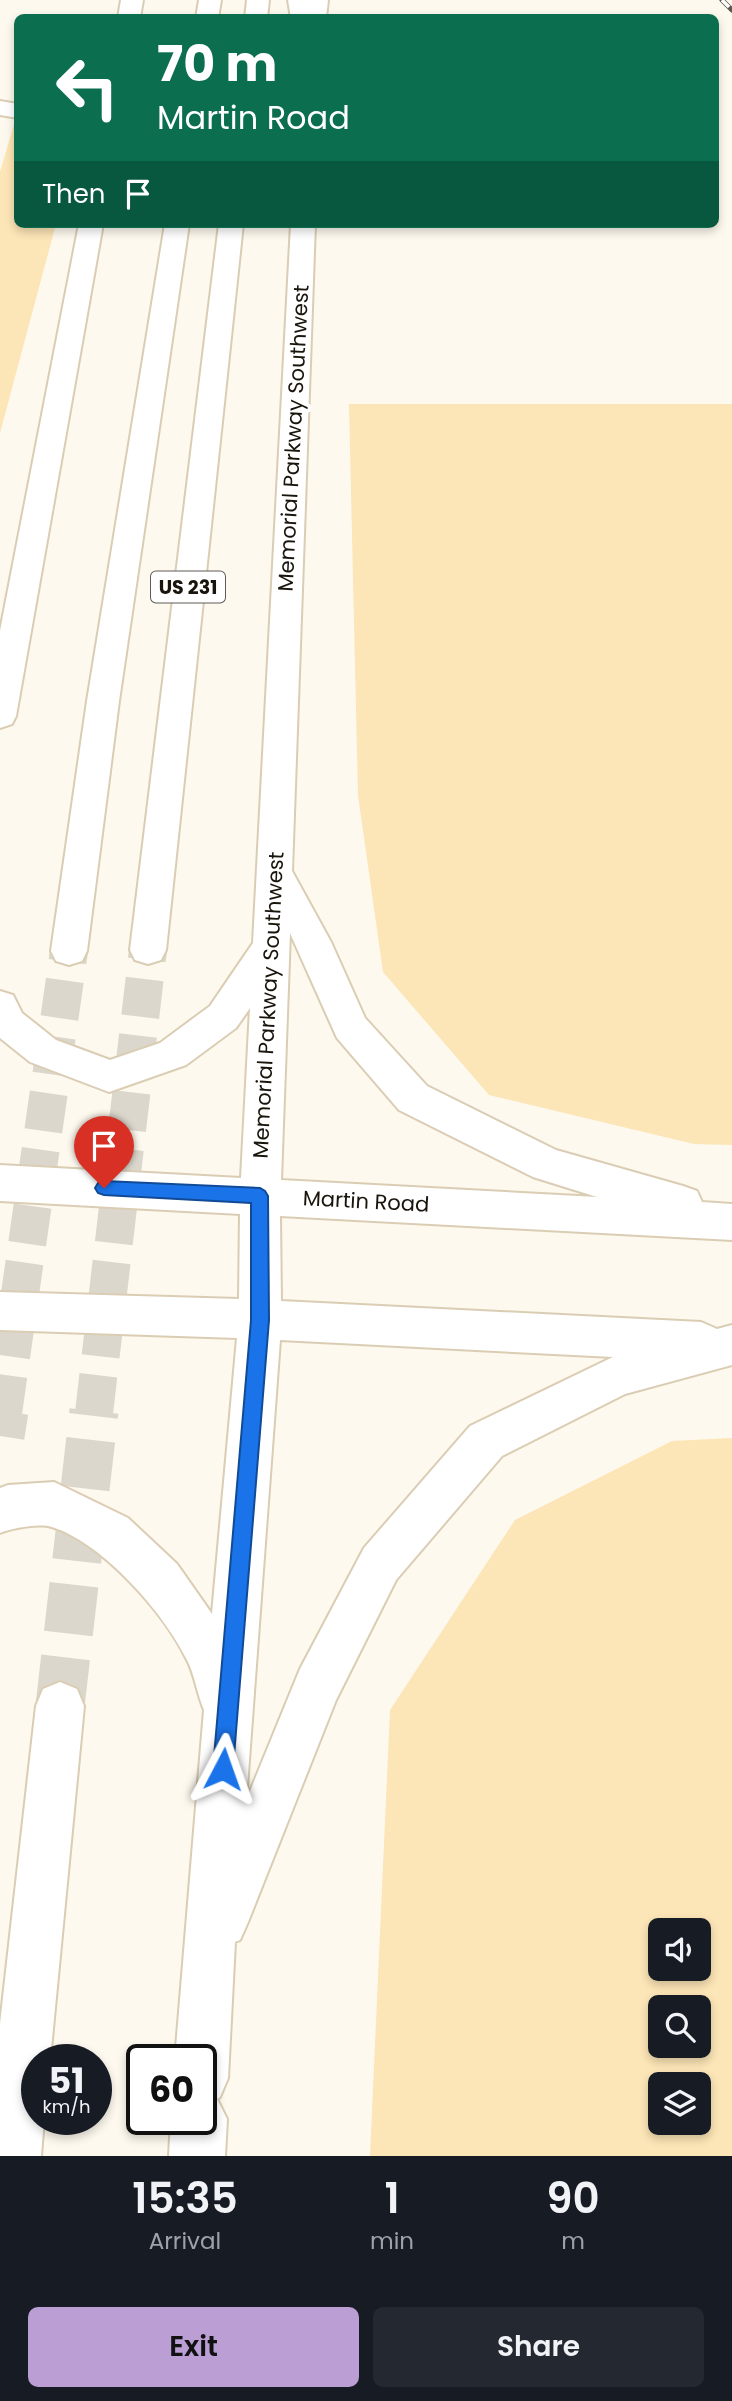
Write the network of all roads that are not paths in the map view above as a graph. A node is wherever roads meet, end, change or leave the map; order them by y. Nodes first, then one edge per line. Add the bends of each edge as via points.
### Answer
1 (90, 228) edge
2 (176, 228) edge
3 (232, 228) edge
4 (303, 228) edge
5 (0, 716) edge
6 (274, 871) junction
7 (271, 946) junction
8 (148, 950) tunnel mouth
9 (69, 951) tunnel mouth
10 (0, 1006) edge
11 (0, 1183) edge
12 (260, 1196) junction
13 (732, 1220) edge
14 (0, 1311) edge
15 (260, 1320) junction
16 (732, 1344) edge
17 (0, 1511) edge
18 (60, 1706) tunnel mouth
19 (227, 1715) junction
20 (208, 1956) junction
21 (203, 2044) edge
22 (198, 2135) edge
23 (13, 2156) edge
24 (197, 2156) edge

1 - 5 main road
2 - 9 main road, US 231
3 - 8 main road, US 231
4 - 6 main road, Memorial Parkway Southwest
6 - 7 main road, Memorial Parkway Southwest
6 - 13 main road via 313,942 350,1027 413,1098 547,1165
7 - 10 main road via 223,1017 173,1054 109,1076 43,1051 9,1024
7 - 12 main road, Memorial Parkway Southwest
11 - 12 main road, Martin Road
12 - 13 main road, Martin Road
12 - 15 main road, Memorial Parkway Southwest
14 - 15 main road
15 - 16 main road
15 - 19 main road, Memorial Parkway Southwest
16 - 20 main road via 617,1376 486,1441 380,1564 317,1686
17 - 19 main road via 54,1504 111,1534 161,1580 208,1649
18 - 23 main road
19 - 20 main road, Memorial Parkway Southwest
20 - 21 main road, Memorial Parkway Southwest
22 - 24 main road

